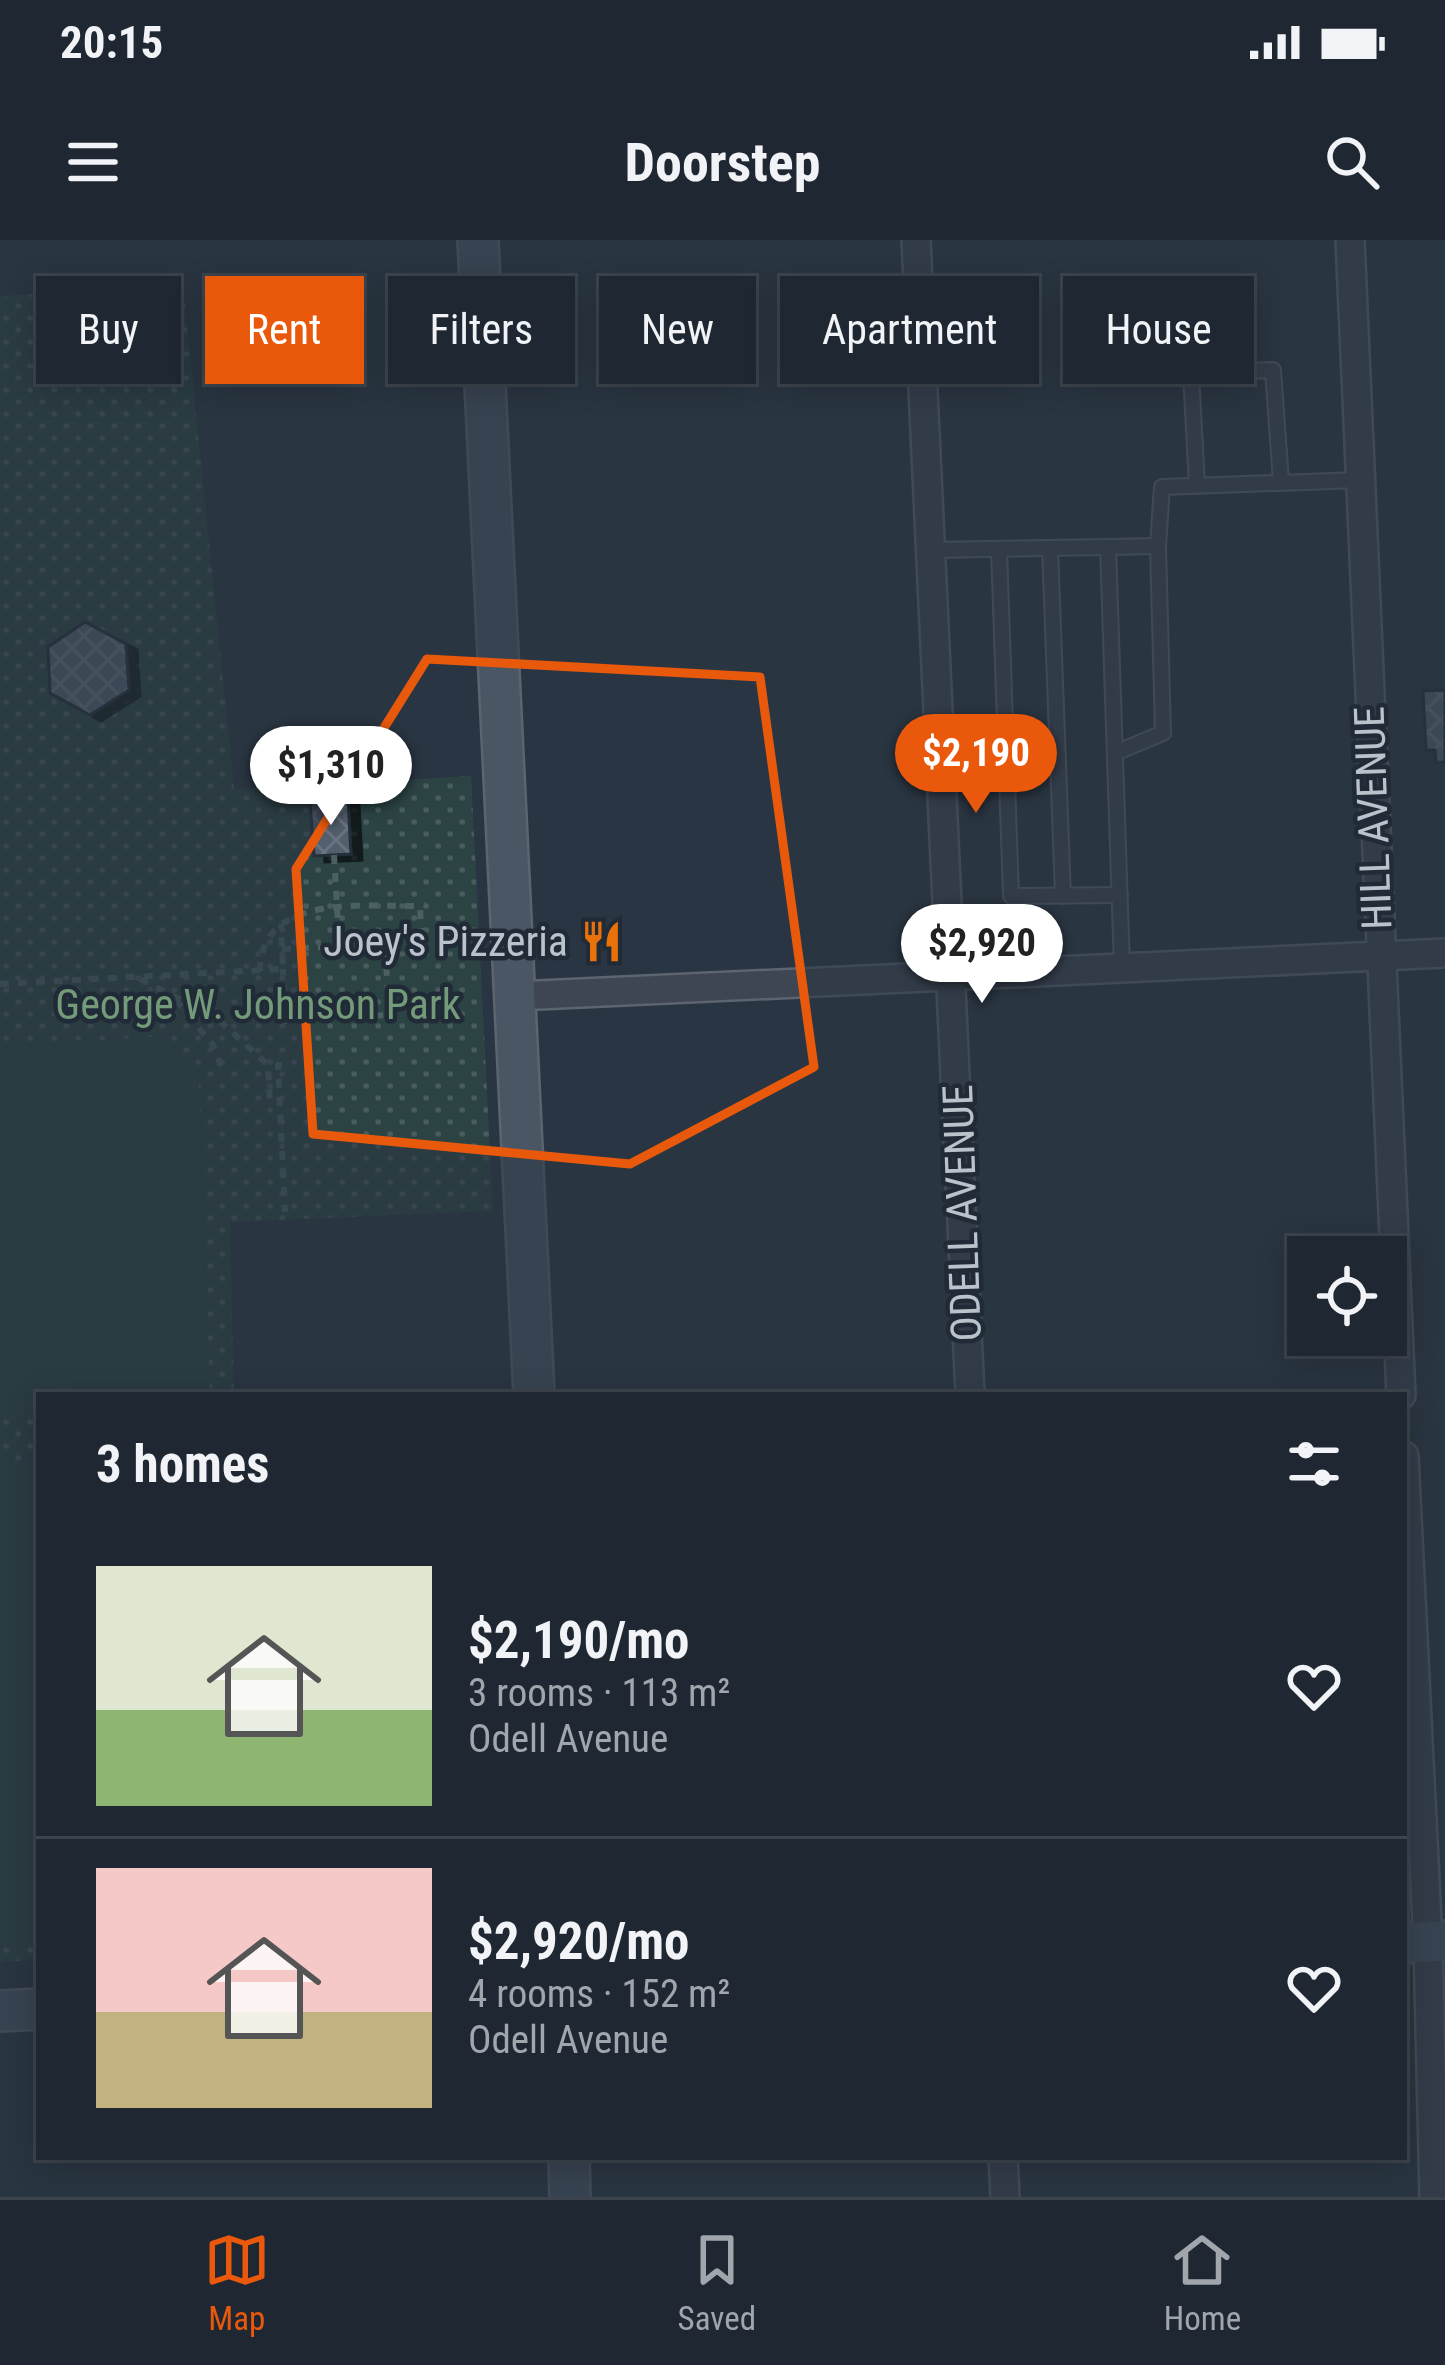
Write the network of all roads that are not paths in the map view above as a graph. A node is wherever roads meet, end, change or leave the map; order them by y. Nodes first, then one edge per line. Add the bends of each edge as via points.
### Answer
1 (478, 240) edge
2 (916, 240) edge
3 (1350, 240) edge
4 (1360, 480) junction
5 (1281, 482) junction
6 (1197, 485) junction
7 (1158, 546) junction
8 (1108, 547) junction
9 (999, 548) junction
10 (1050, 548) junction
11 (931, 550) junction
12 (1115, 753) junction
13 (1063, 896) junction
14 (1120, 896) junction
15 (1445, 953) edge
16 (1379, 956) junction
17 (1122, 968) junction
18 (952, 976) junction
19 (517, 996) junction
20 (534, 1392) edge
21 (970, 1392) edge
22 (1401, 1392) edge
23 (1407, 1522) edge
24 (1426, 1942) edge
25 (36, 2008) edge
26 (0, 2011) edge
27 (1438, 2087) edge
28 (568, 2160) edge
29 (1004, 2160) edge
30 (570, 2197) edge
31 (1005, 2197) edge
32 (1434, 2197) edge

1 - 19 street
2 - 11 street, ODELL AVENUE
3 - 4 street, HILL AVENUE
4 - 5 lane
4 - 16 street, HILL AVENUE
5 - 6 lane
5 - 6 lane via 1273,370 1191,374
6 - 7 lane via 1162,487
7 - 8 lane
7 - 12 lane via 1163,733
8 - 10 lane
8 - 12 lane
9 - 10 lane
9 - 11 lane
9 - 13 lane via 1011,896
10 - 13 lane
11 - 18 street, ODELL AVENUE
12 - 14 lane
13 - 14 lane
14 - 17 lane
15 - 16 street
16 - 17 street
16 - 22 street, HILL AVENUE
17 - 18 street
18 - 19 street
18 - 21 street, ODELL AVENUE
19 - 20 street
23 - 24 street
24 - 27 street
25 - 26 street
27 - 32 street
28 - 30 street
29 - 31 street

